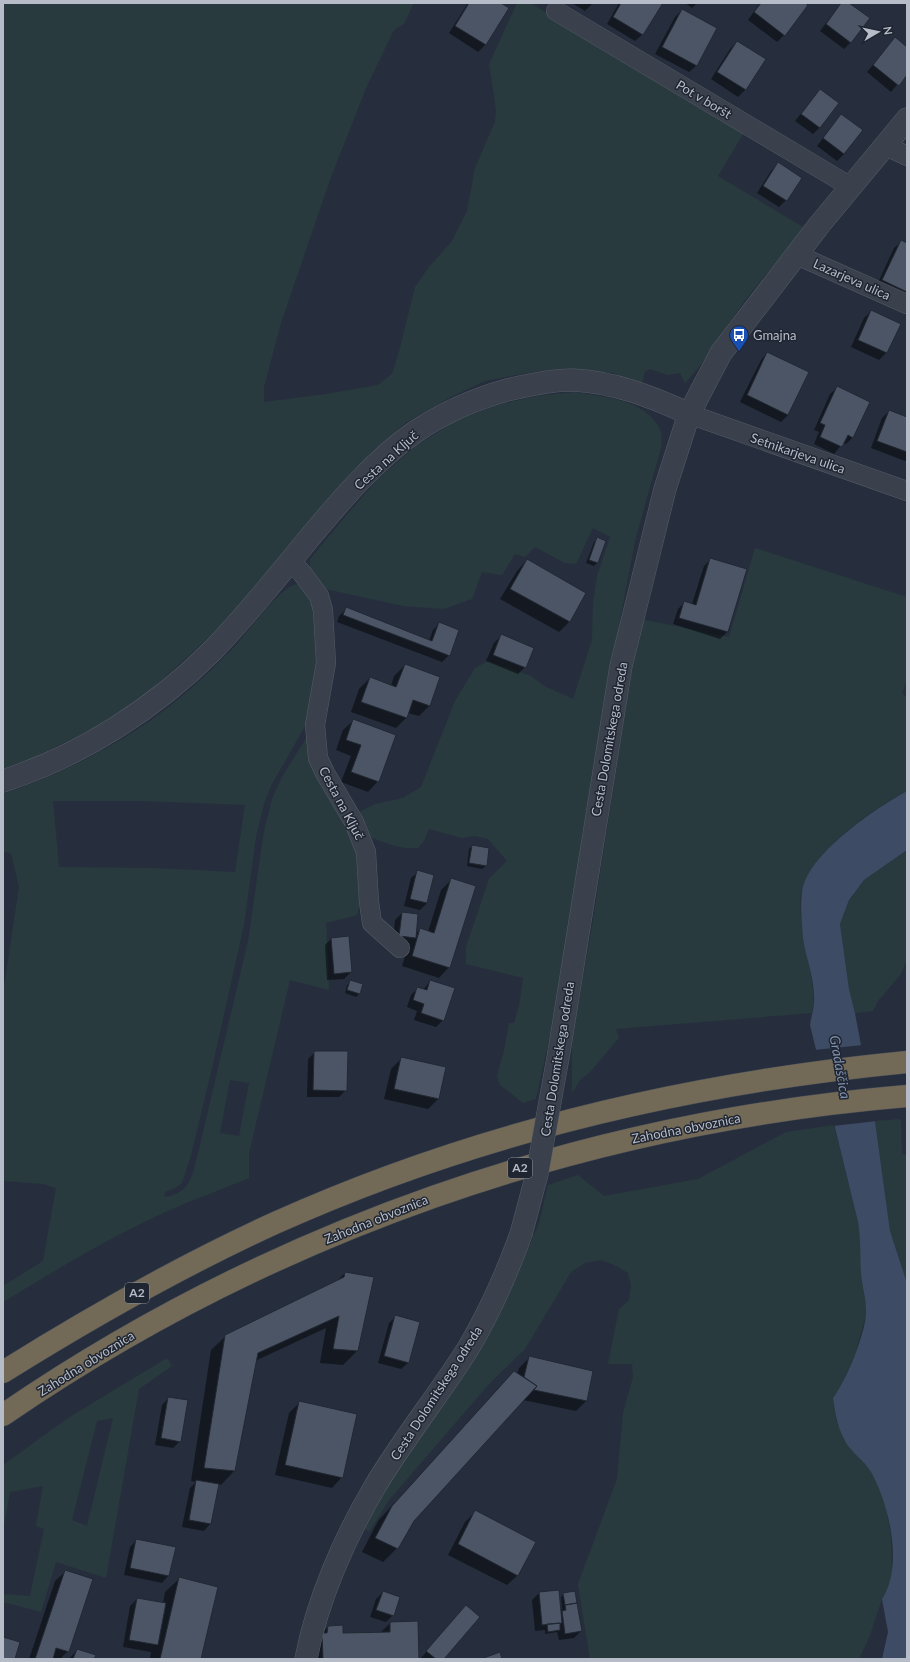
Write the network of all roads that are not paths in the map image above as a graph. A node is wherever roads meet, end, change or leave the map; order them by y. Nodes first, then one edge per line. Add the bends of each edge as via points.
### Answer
1 (556, 11) dead end
2 (907, 119) edge
3 (886, 146) junction
4 (907, 156) edge
5 (851, 187) junction
6 (797, 255) junction
7 (907, 304) edge
8 (690, 414) junction
9 (907, 491) edge
10 (291, 561) junction
11 (3, 780) edge
12 (400, 948) dead end
13 (907, 1062) edge
14 (907, 1096) edge
15 (3, 1372) edge
16 (3, 1415) edge
17 (306, 1659) edge

1 - 5 street, Pot v boršt
2 - 3 street, Cesta Dolomitskega odreda
3 - 4 street
3 - 5 street, Cesta Dolomitskega odreda
5 - 6 street, Cesta Dolomitskega odreda
6 - 7 street, Lazarjeva ulica
6 - 8 street, Cesta Dolomitskega odreda via 721,353
8 - 9 street, Setnikarjeva ulica
8 - 10 street, Cesta na Ključ via 660,400 612,385 572,380 531,384 485,396 448,412 415,432 377,464 339,502
8 - 17 street, Cesta Dolomitskega odreda, bridge via 665,489 621,666 559,1052 537,1174 521,1234 497,1295 477,1333 382,1476 357,1520 320,1604
10 - 11 street, Cesta na Ključ via 211,651 190,672 143,710 62,758
10 - 12 street, Cesta na Ključ via 319,596 323,610 326,663 315,725 318,758 354,822 366,852 372,923
13 - 15 highway, A2 via 777,1077 670,1096 580,1117 462,1151 365,1186 276,1223 189,1265 104,1311
14 - 16 highway, Zahodna obvoznica / A2 via 782,1110 635,1138 544,1161 448,1191 373,1219 269,1263 97,1354

